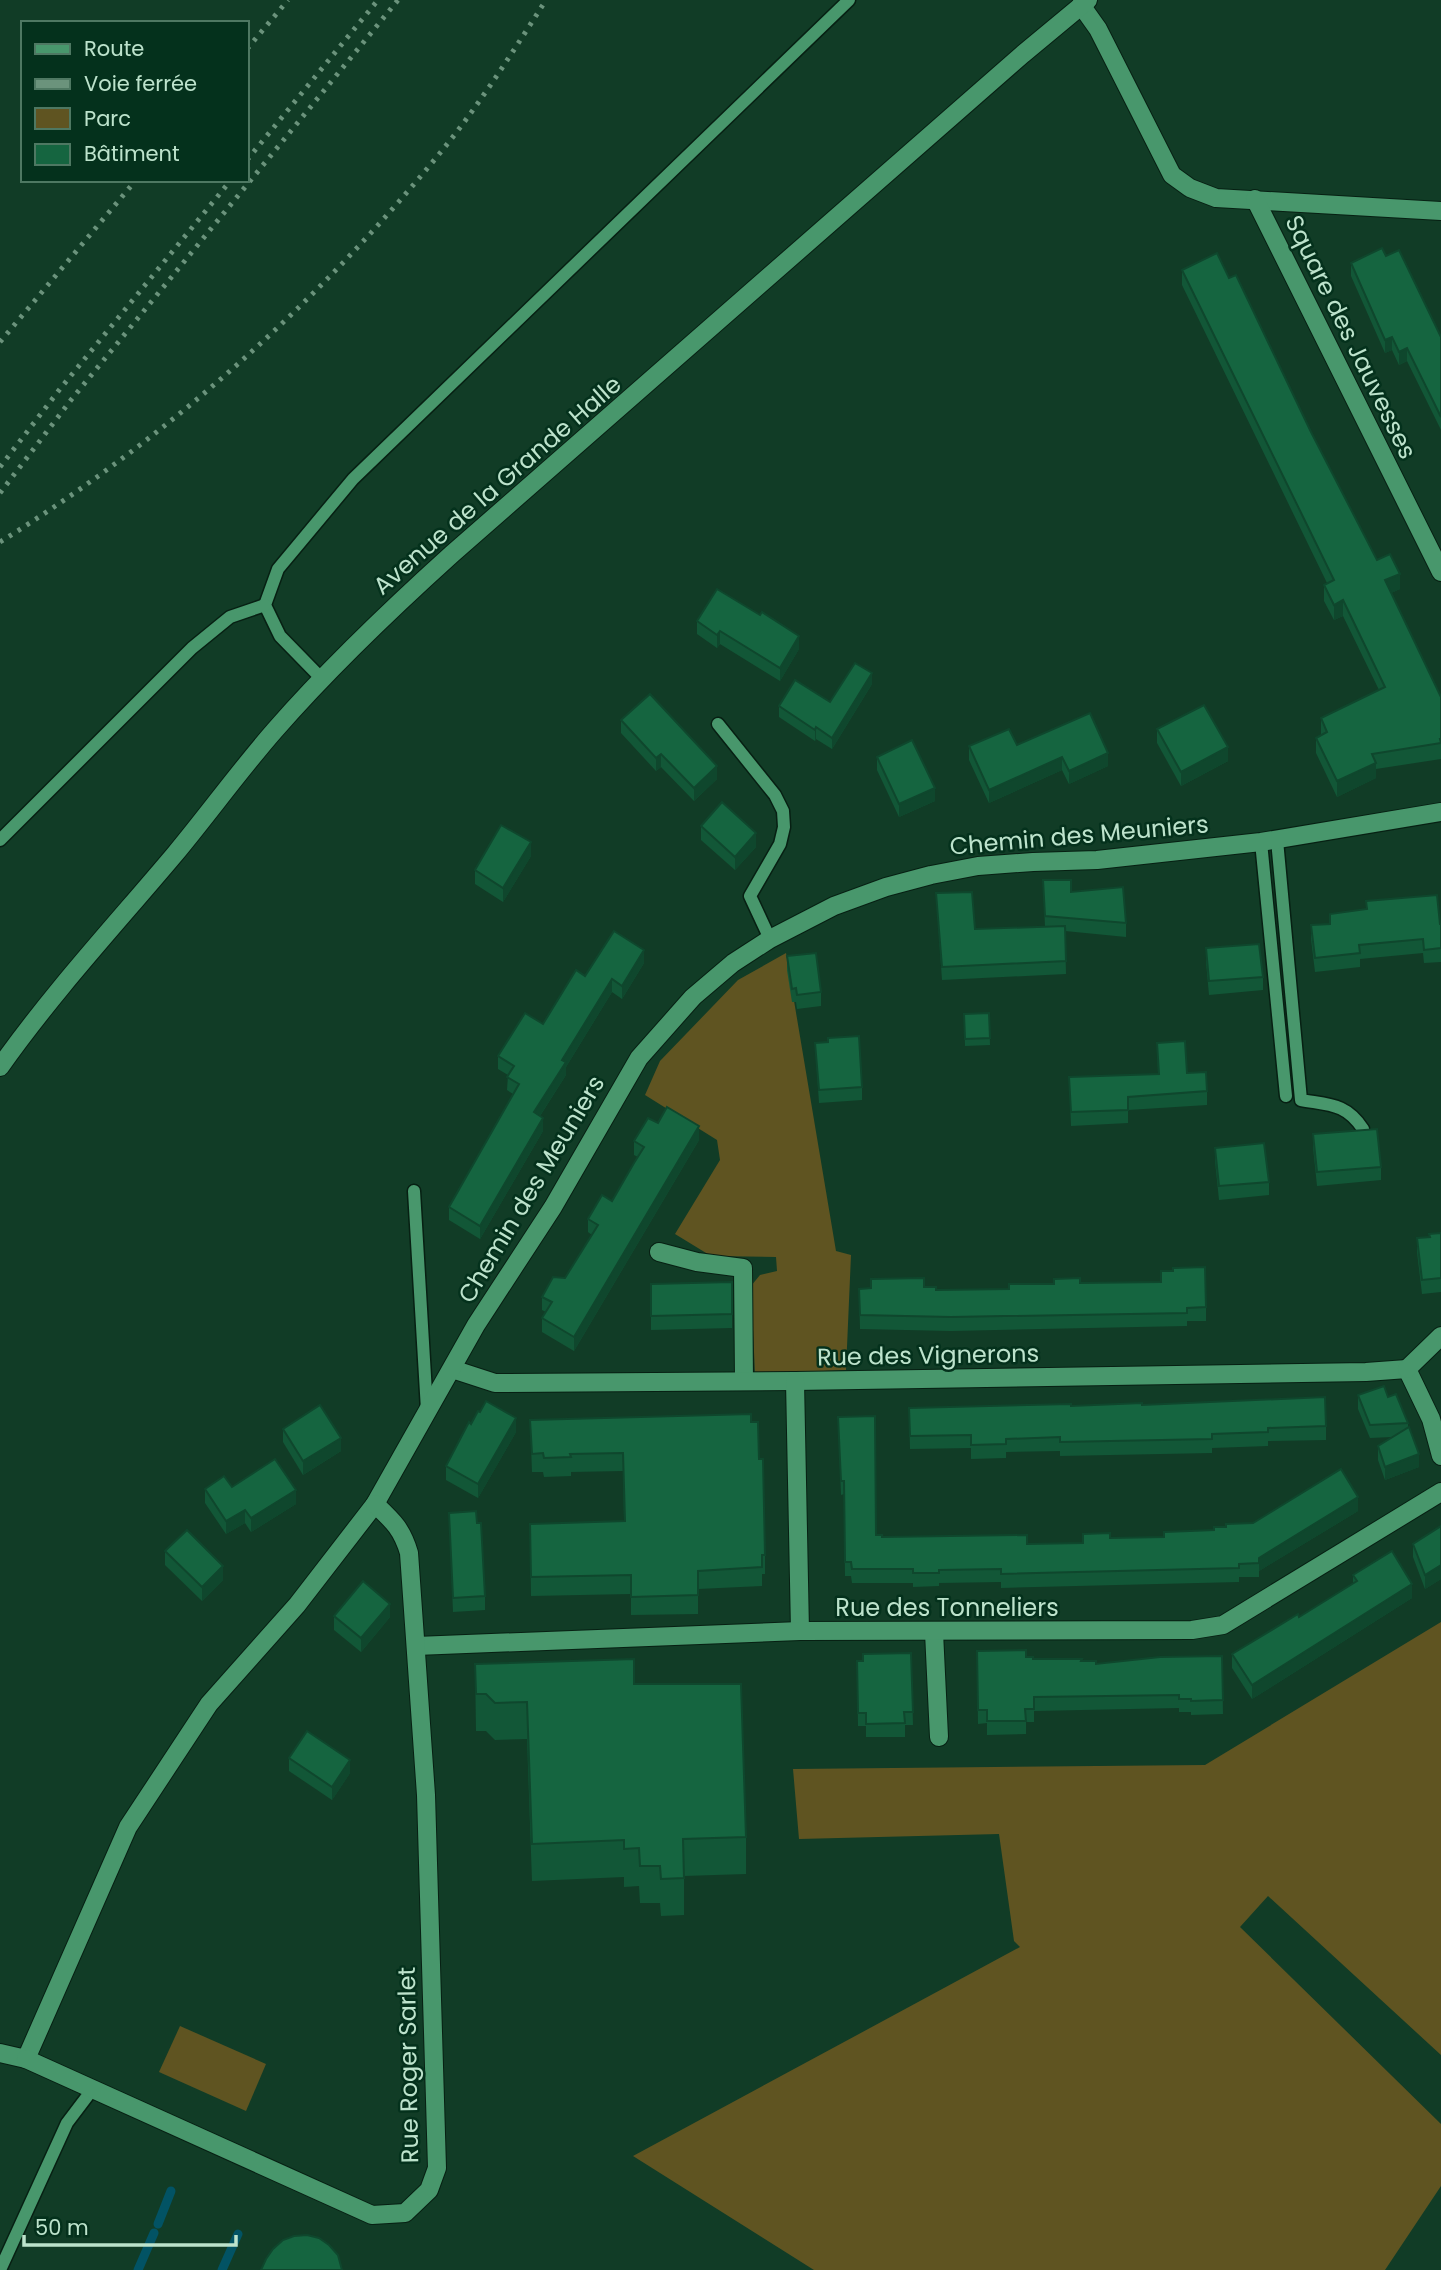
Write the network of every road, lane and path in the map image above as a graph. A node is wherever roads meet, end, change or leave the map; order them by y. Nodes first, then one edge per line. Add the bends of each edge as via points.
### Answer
1 (849, 0) edge
2 (1084, 3) edge
3 (1255, 199) junction
4 (1441, 211) edge
5 (1441, 572) edge
6 (265, 605) junction
7 (321, 679) junction
8 (719, 724) dead end
9 (1441, 812) edge
10 (0, 840) edge
11 (1269, 841) junction
12 (770, 939) junction
13 (0, 1067) edge
14 (1286, 1096) dead end
15 (1363, 1129) edge
16 (414, 1191) dead end
17 (659, 1252) dead end
18 (1441, 1336) edge
19 (452, 1369) junction
20 (1407, 1369) junction
21 (744, 1381) junction
22 (795, 1381) junction
23 (428, 1413) junction
24 (1441, 1456) edge
25 (1441, 1492) edge
26 (375, 1504) junction
27 (800, 1631) junction
28 (934, 1632) junction
29 (416, 1646) junction
30 (939, 1737) dead end
31 (1, 2052) edge
32 (26, 2059) junction
33 (92, 2090) junction
34 (0, 2270) edge

1 - 6 lane via 353,479 278,569
2 - 3 street via 1172,175 1216,198
2 - 7 street, Avenue de la Grande Halle via 452,554
3 - 4 street
3 - 5 street, Square des Jauvesses
6 - 7 lane via 280,636
6 - 10 lane via 230,617 192,648
7 - 13 street, Avenue de la Grande Halle via 26,1030
8 - 12 lane via 775,794 783,811 780,844 750,896
9 - 11 street, Chemin des Meuniers
11 - 12 street, Chemin des Meuniers via 931,874 834,906
11 - 14 lane
11 - 15 lane via 1301,1100 1337,1106 1354,1115
12 - 19 street, Chemin des Meuniers via 693,996 639,1058 554,1207
16 - 23 lane
17 - 21 street via 743,1268
18 - 20 street
19 - 21 street, Rue des Vignerons via 495,1383
19 - 23 street, Chemin des Meuniers
20 - 22 street, Rue des Vignerons
20 - 24 street via 1431,1419
21 - 22 street, Rue des Vignerons
22 - 27 street
23 - 26 street, Chemin des Meuniers
25 - 28 street, Rue des Tonneliers via 1223,1625 1192,1630
26 - 29 street, Rue Roger Sarlet via 397,1524 410,1553
26 - 32 street, Chemin des Meuniers via 297,1605 209,1704 128,1827
27 - 28 street, Rue des Tonneliers
27 - 29 street, Rue des Tonneliers
28 - 30 street
29 - 33 street, Rue Roger Sarlet via 426,1795 437,2168 429,2190 405,2213 372,2215
31 - 32 street
32 - 33 street, Rue Roger Sarlet
33 - 34 lane via 67,2123

